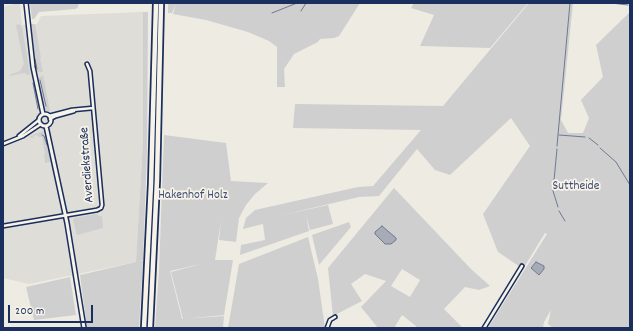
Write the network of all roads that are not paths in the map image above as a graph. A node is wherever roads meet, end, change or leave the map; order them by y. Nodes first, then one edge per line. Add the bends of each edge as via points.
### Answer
1 (26, 3) edge
2 (156, 3) edge
3 (161, 3) edge
4 (87, 64) dead end
5 (93, 108) junction
6 (43, 114) junction
7 (50, 117) junction
8 (39, 120) junction
9 (41, 124) junction
10 (46, 126) junction
11 (18, 138) junction
12 (3, 144) edge
13 (66, 216) junction
14 (3, 226) edge
15 (522, 266) dead end
16 (335, 317) dead end
17 (84, 328) edge
18 (144, 328) edge
19 (150, 328) edge
20 (328, 328) edge
21 (484, 328) edge

1 - 6 street via 32,59
2 - 18 highway
3 - 19 highway
4 - 5 street, Averdiekstraße via 90,71
5 - 7 street, Averdiekstraße
5 - 13 street, Averdiekstraße via 102,205 97,210
6 - 7 street
6 - 8 street
7 - 10 street
8 - 9 street
8 - 11 street
9 - 10 street
9 - 11 street
10 - 13 street
11 - 12 street
13 - 14 street
13 - 17 street
15 - 21 street
16 - 20 street via 330,320

